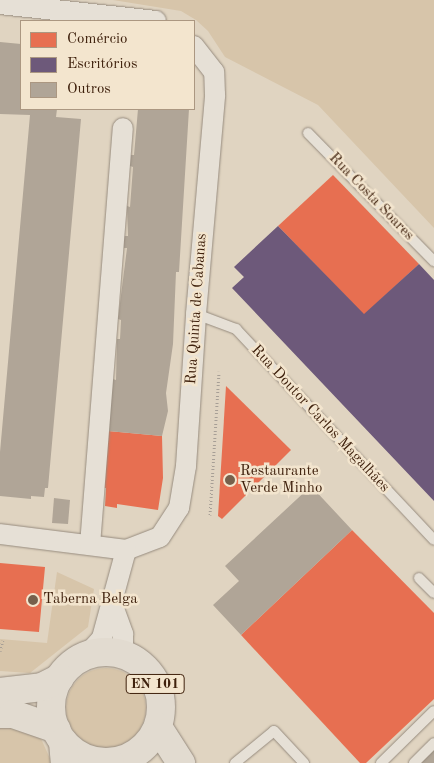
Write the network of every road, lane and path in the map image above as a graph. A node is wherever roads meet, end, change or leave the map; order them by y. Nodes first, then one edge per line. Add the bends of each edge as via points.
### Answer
1 (0, 4) edge
2 (147, 20) edge
3 (195, 47) edge
4 (123, 128) dead end
5 (308, 133) dead end
6 (434, 261) edge
7 (196, 314) junction
8 (219, 371) dead end
9 (210, 515) dead end
10 (0, 534) edge
11 (434, 540) edge
12 (90, 545) junction
13 (126, 550) junction
14 (419, 578) dead end
15 (434, 593) edge
16 (113, 606) junction
17 (3, 640) dead end
18 (0, 651) edge
19 (123, 655) junction
20 (86, 656) junction
21 (60, 678) junction
22 (0, 692) edge
23 (434, 711) edge
24 (0, 714) edge
25 (158, 728) junction
26 (434, 743) edge
27 (61, 745) edge
28 (115, 762) edge
29 (154, 763) edge
30 (181, 763) edge
31 (235, 763) edge
32 (304, 763) edge
33 (381, 763) edge
34 (414, 763) edge

1 - 2 street
3 - 7 street, Rua Quinta de Cabanas via 214,72 215,95
4 - 12 street
5 - 6 lane, Rua Costa Soares
7 - 11 lane, Rua Doutor Carlos Magalhães via 236,328
7 - 13 street, Rua Quinta de Cabanas via 186,466 179,508 160,537
8 - 9 path
10 - 12 street
12 - 13 street
13 - 16 street
14 - 15 lane
16 - 19 street via 123,634
16 - 20 street via 102,638
17 - 18 path
19 - 20 main road, EN 101 via 104,652
19 - 25 main road, EN 101 via 139,663 159,692
20 - 21 main road, EN 101 via 71,665
21 - 22 main road via 42,687
21 - 27 main road, EN 101 via 53,694 51,712
23 - 33 lane
24 - 27 main road via 13,714
25 - 28 main road via 138,752
25 - 30 main road
26 - 34 lane
27 - 28 main road via 84,757
28 - 29 main road
31 - 32 lane via 274,731

